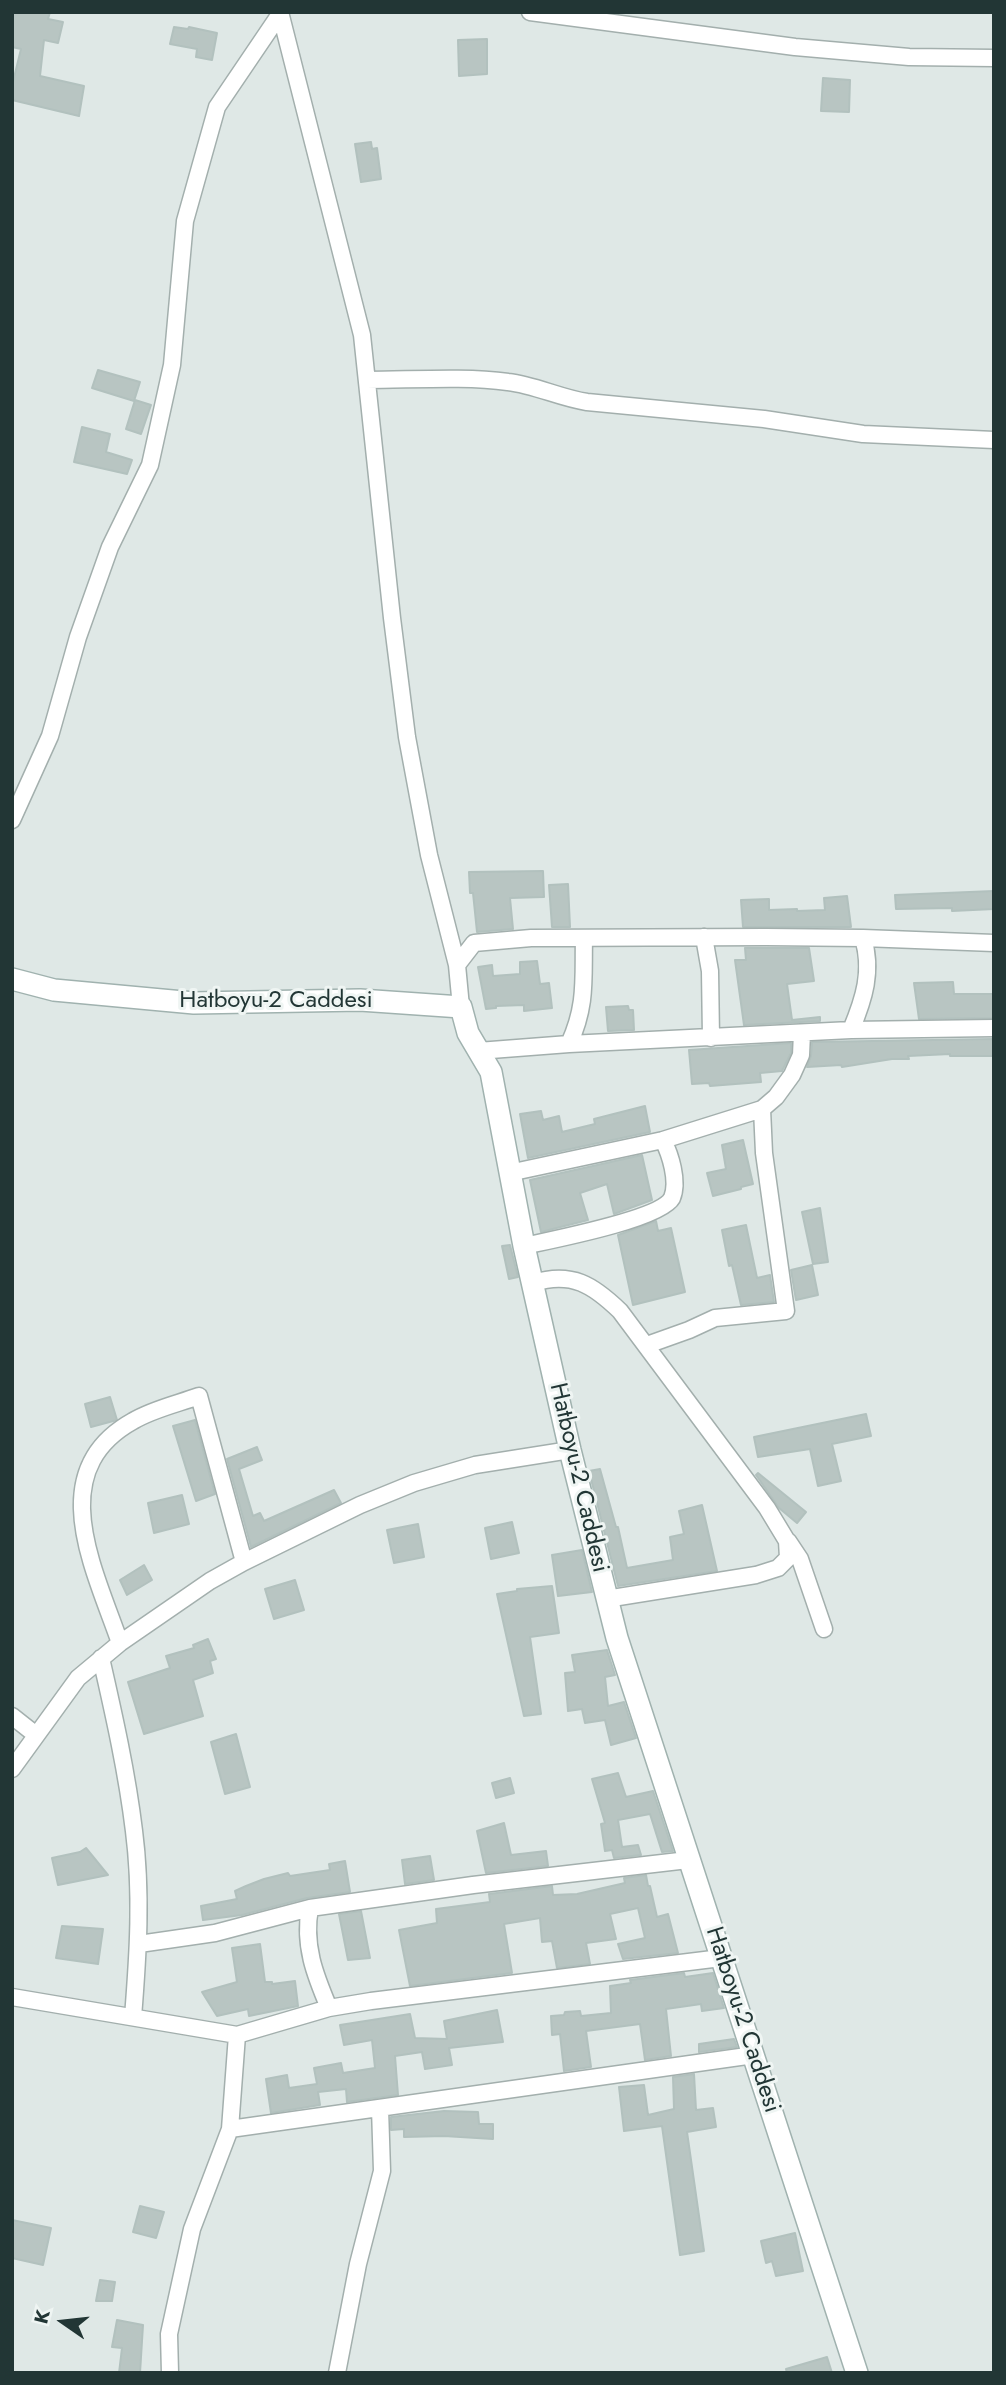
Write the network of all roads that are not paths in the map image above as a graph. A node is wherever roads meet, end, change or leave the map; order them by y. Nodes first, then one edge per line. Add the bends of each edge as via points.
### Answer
1 (530, 12) edge
2 (280, 13) edge
3 (994, 58) edge
4 (366, 380) junction
5 (994, 440) edge
6 (12, 820) edge
7 (704, 937) junction
8 (584, 938) junction
9 (863, 938) junction
10 (994, 943) edge
11 (457, 965) junction
12 (12, 979) edge
13 (461, 1007) junction
14 (994, 1028) edge
15 (851, 1030) junction
16 (802, 1033) junction
17 (710, 1038) junction
18 (569, 1044) junction
19 (478, 1051) junction
20 (762, 1109) junction
21 (663, 1140) junction
22 (509, 1173) junction
23 (524, 1246) junction
24 (533, 1283) junction
25 (647, 1345) junction
26 (570, 1450) junction
27 (788, 1541) junction
28 (244, 1562) junction
29 (606, 1599) junction
30 (824, 1629) dead end
31 (120, 1643) junction
32 (102, 1658) junction
33 (12, 1716) edge
34 (36, 1735) junction
35 (12, 1769) edge
36 (688, 1860) junction
37 (310, 1909) junction
38 (139, 1944) junction
39 (721, 1958) junction
40 (12, 1997) edge
41 (329, 2008) junction
42 (133, 2017) junction
43 (237, 2035) junction
44 (754, 2055) junction
45 (380, 2108) junction
46 (230, 2129) junction
47 (170, 2373) edge
48 (337, 2373) edge
49 (857, 2373) edge

1 - 3 street via 795,47 909,57
2 - 4 street via 362,335
2 - 6 street via 217,107 185,221 172,365 150,465 110,547 50,736
4 - 5 street via 501,381 587,402 863,434
4 - 11 street via 407,737 429,855
7 - 8 street
7 - 9 street
7 - 17 street via 710,971
8 - 11 street via 474,943
8 - 18 street via 583,1002
9 - 10 street
9 - 15 street via 868,976
11 - 13 street
12 - 13 main road, Hatboyu-2 Caddesi via 54,990 194,1003 360,1000
13 - 19 main road, Hatboyu-2 Caddesi
14 - 15 street
15 - 16 street
16 - 17 street
16 - 20 street via 801,1055 792,1075
17 - 18 street
18 - 19 street
19 - 22 main road, Hatboyu-2 Caddesi via 491,1072
20 - 21 street
20 - 25 street via 786,1311 715,1318
21 - 22 street
21 - 23 street via 670,1153 674,1184 671,1198 658,1211
22 - 23 main road, Hatboyu-2 Caddesi
23 - 24 main road, Hatboyu-2 Caddesi
24 - 25 street via 568,1279 597,1289
24 - 26 main road, Hatboyu-2 Caddesi
25 - 27 street
26 - 28 street via 475,1465 414,1483
26 - 29 main road, Hatboyu-2 Caddesi
27 - 29 street via 788,1558 756,1575
27 - 30 street via 800,1559
28 - 31 street
28 - 31 street via 199,1396 132,1421 91,1458 80,1496 87,1544
29 - 36 main road, Hatboyu-2 Caddesi
31 - 32 street
32 - 34 street via 78,1678
32 - 38 street via 134,1832
33 - 34 street
34 - 35 street
36 - 37 street
36 - 39 main road, Hatboyu-2 Caddesi
37 - 38 street via 215,1933
37 - 41 street via 308,1949
38 - 42 street
39 - 41 street
39 - 44 main road, Hatboyu-2 Caddesi
40 - 42 street
41 - 43 street
42 - 43 street
43 - 46 street
44 - 45 street
44 - 49 main road, Hatboyu-2 Caddesi
45 - 46 street
45 - 48 street via 382,2171
46 - 47 street via 192,2229 169,2334

